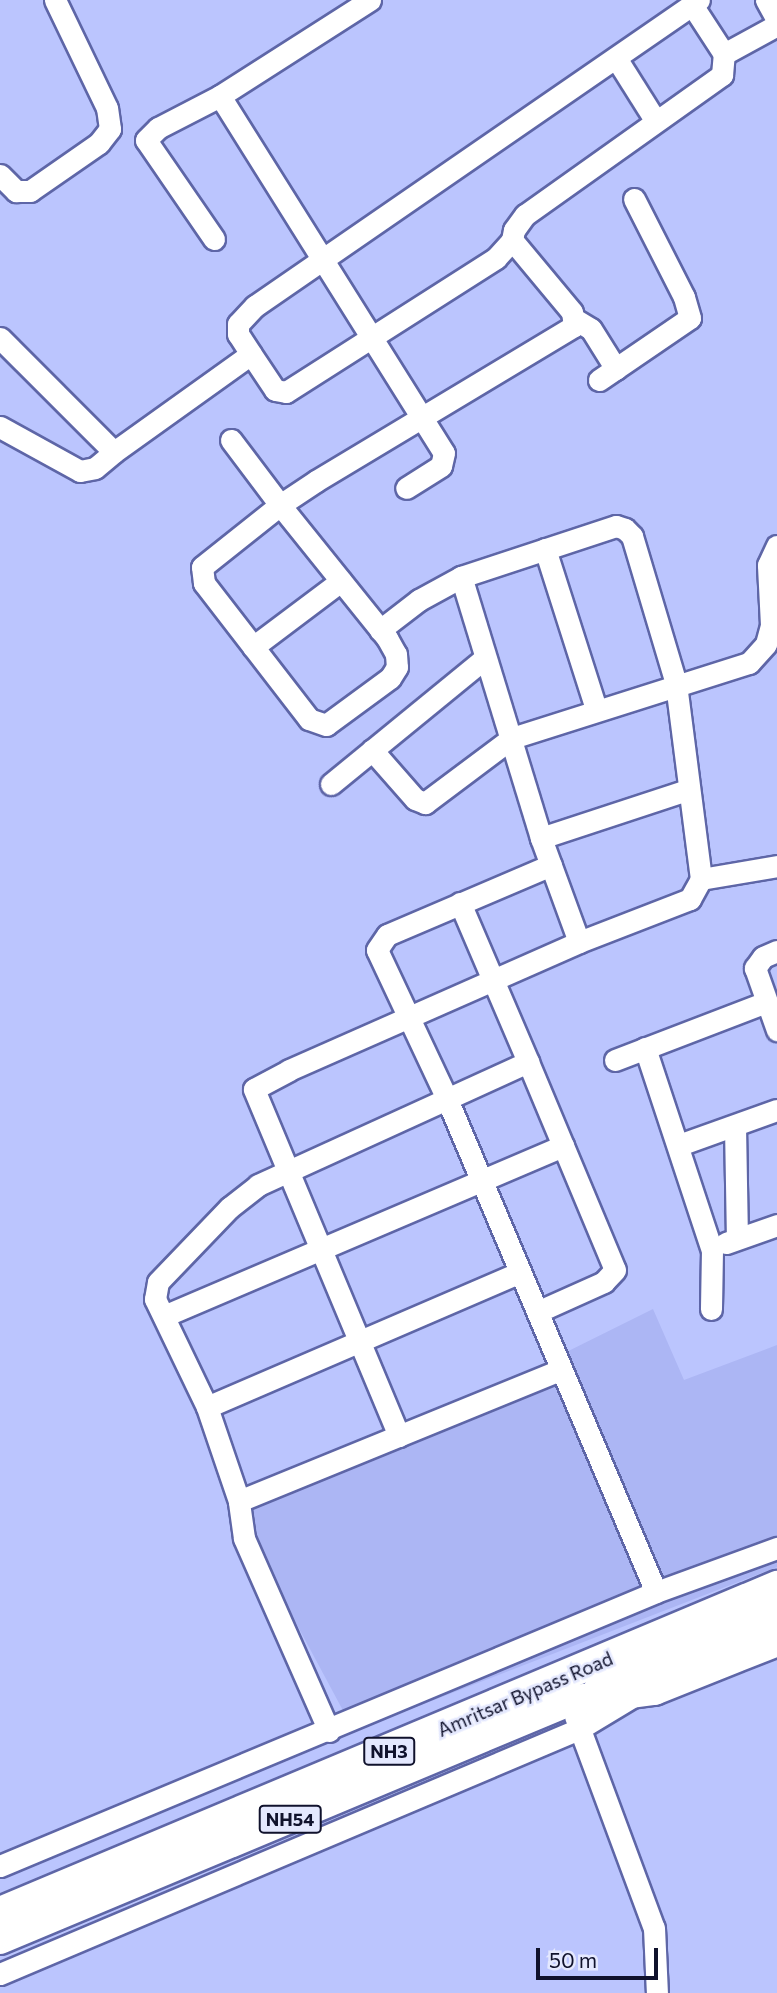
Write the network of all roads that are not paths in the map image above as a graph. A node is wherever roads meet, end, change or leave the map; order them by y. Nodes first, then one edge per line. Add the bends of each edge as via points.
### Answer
1 (370, 0) edge
2 (766, 0) edge
3 (60, 2) edge
4 (696, 3) edge
5 (777, 23) edge
6 (724, 54) junction
7 (616, 58) junction
8 (220, 96) junction
9 (655, 120) junction
10 (1, 181) edge
11 (634, 199) dead end
12 (214, 239) dead end
13 (512, 240) junction
14 (326, 258) junction
15 (576, 320) junction
16 (375, 336) junction
17 (0, 338) edge
18 (251, 354) junction
19 (425, 417) junction
20 (0, 427) edge
21 (231, 440) dead end
22 (114, 452) junction
23 (406, 488) dead end
24 (280, 505) junction
25 (777, 546) edge
26 (545, 550) junction
27 (461, 577) junction
28 (341, 581) junction
29 (380, 630) junction
30 (253, 647) junction
31 (485, 658) junction
32 (676, 684) junction
33 (596, 709) junction
34 (512, 738) junction
35 (372, 750) junction
36 (331, 784) dead end
37 (687, 790) junction
38 (541, 838) junction
39 (551, 865) junction
40 (777, 866) edge
41 (701, 879) junction
42 (460, 903) junction
43 (579, 942) junction
44 (777, 951) edge
45 (493, 978) junction
46 (766, 1002) junction
47 (408, 1016) junction
48 (777, 1030) edge
49 (645, 1048) junction
50 (615, 1060) dead end
51 (528, 1062) junction
52 (447, 1099) junction
53 (777, 1110) edge
54 (734, 1126) junction
55 (679, 1145) junction
56 (563, 1146) junction
57 (286, 1170) junction
58 (481, 1181) junction
59 (777, 1225) edge
60 (737, 1238) junction
61 (712, 1250) junction
62 (321, 1251) junction
63 (520, 1272) junction
64 (711, 1309) dead end
65 (537, 1312) junction
66 (164, 1316) junction
67 (359, 1339) junction
68 (560, 1370) junction
69 (207, 1407) junction
70 (399, 1436) junction
71 (240, 1501) junction
72 (777, 1548) edge
73 (777, 1586) edge
74 (656, 1592) junction
75 (777, 1614) edge
76 (777, 1641) edge
77 (634, 1696) junction
78 (574, 1699) junction
79 (579, 1729) junction
80 (329, 1731) junction
81 (0, 1866) edge
82 (0, 1912) edge
83 (0, 1939) edge
84 (0, 1974) edge
85 (657, 1993) edge

1 - 8 street
2 - 5 street
3 - 10 street via 107,108 110,129 99,143 30,191 16,191
4 - 6 street
4 - 7 street
5 - 6 street
6 - 9 street via 726,67 714,83
7 - 9 street
7 - 14 street
8 - 12 street via 158,128 146,140
8 - 14 street
9 - 13 street via 525,215
11 - 15 street via 684,297 690,318 608,374 591,329
13 - 15 street
13 - 16 street via 496,258
14 - 16 street
14 - 18 street via 241,317 237,334
15 - 19 street via 568,331
16 - 18 street via 286,392 275,390
16 - 19 street
17 - 22 street
18 - 22 street
19 - 23 street via 445,460
19 - 24 street
20 - 22 street via 80,471 95,468
21 - 24 street
24 - 28 street
24 - 30 street via 202,567 204,583
25 - 32 street via 768,565 771,625 759,656
26 - 27 street
26 - 32 street via 615,526 632,536
26 - 33 street
27 - 29 street via 429,593
27 - 31 street
28 - 29 street
28 - 30 street
29 - 30 street via 396,654 397,667 390,678 321,726 309,719
31 - 34 street
31 - 35 street
32 - 33 street
32 - 37 street
33 - 34 street
34 - 35 street via 425,803 415,799
34 - 38 street
35 - 36 street
37 - 38 street
37 - 41 street
38 - 39 street
39 - 42 street
39 - 43 street
40 - 41 street
41 - 43 street via 690,900
42 - 45 street
42 - 47 street via 387,934 378,944
43 - 45 street
44 - 46 street via 763,957 755,968
45 - 47 street
45 - 51 street
46 - 48 street
46 - 49 street
47 - 52 street
47 - 57 street via 257,1085 253,1095
49 - 50 street
49 - 55 street
51 - 52 street
51 - 56 street
52 - 57 street
52 - 58 street
53 - 54 street
54 - 55 street
54 - 60 street
55 - 61 street
56 - 58 street
56 - 65 street via 615,1270 604,1282
57 - 62 street
57 - 66 street via 241,1197 158,1282 155,1299
58 - 62 street
58 - 63 street
59 - 60 street
60 - 61 street
61 - 64 street
62 - 66 street
62 - 67 street
63 - 65 street
63 - 67 street
65 - 68 street
66 - 69 street
67 - 69 street
67 - 70 street
68 - 70 street
68 - 74 street
69 - 71 street
70 - 71 street
71 - 80 street via 244,1538
72 - 74 street
73 - 82 highway, Amritsar Bypass Road / NH3
74 - 80 street
75 - 78 highway, NH54
76 - 77 highway, Amritsar Bypass Road
77 - 78 highway, Amritsar Bypass Road
77 - 79 street
78 - 79 street
78 - 83 highway, Amritsar Bypass Road / NH54
79 - 84 street
79 - 85 street via 654,1928
80 - 81 street

